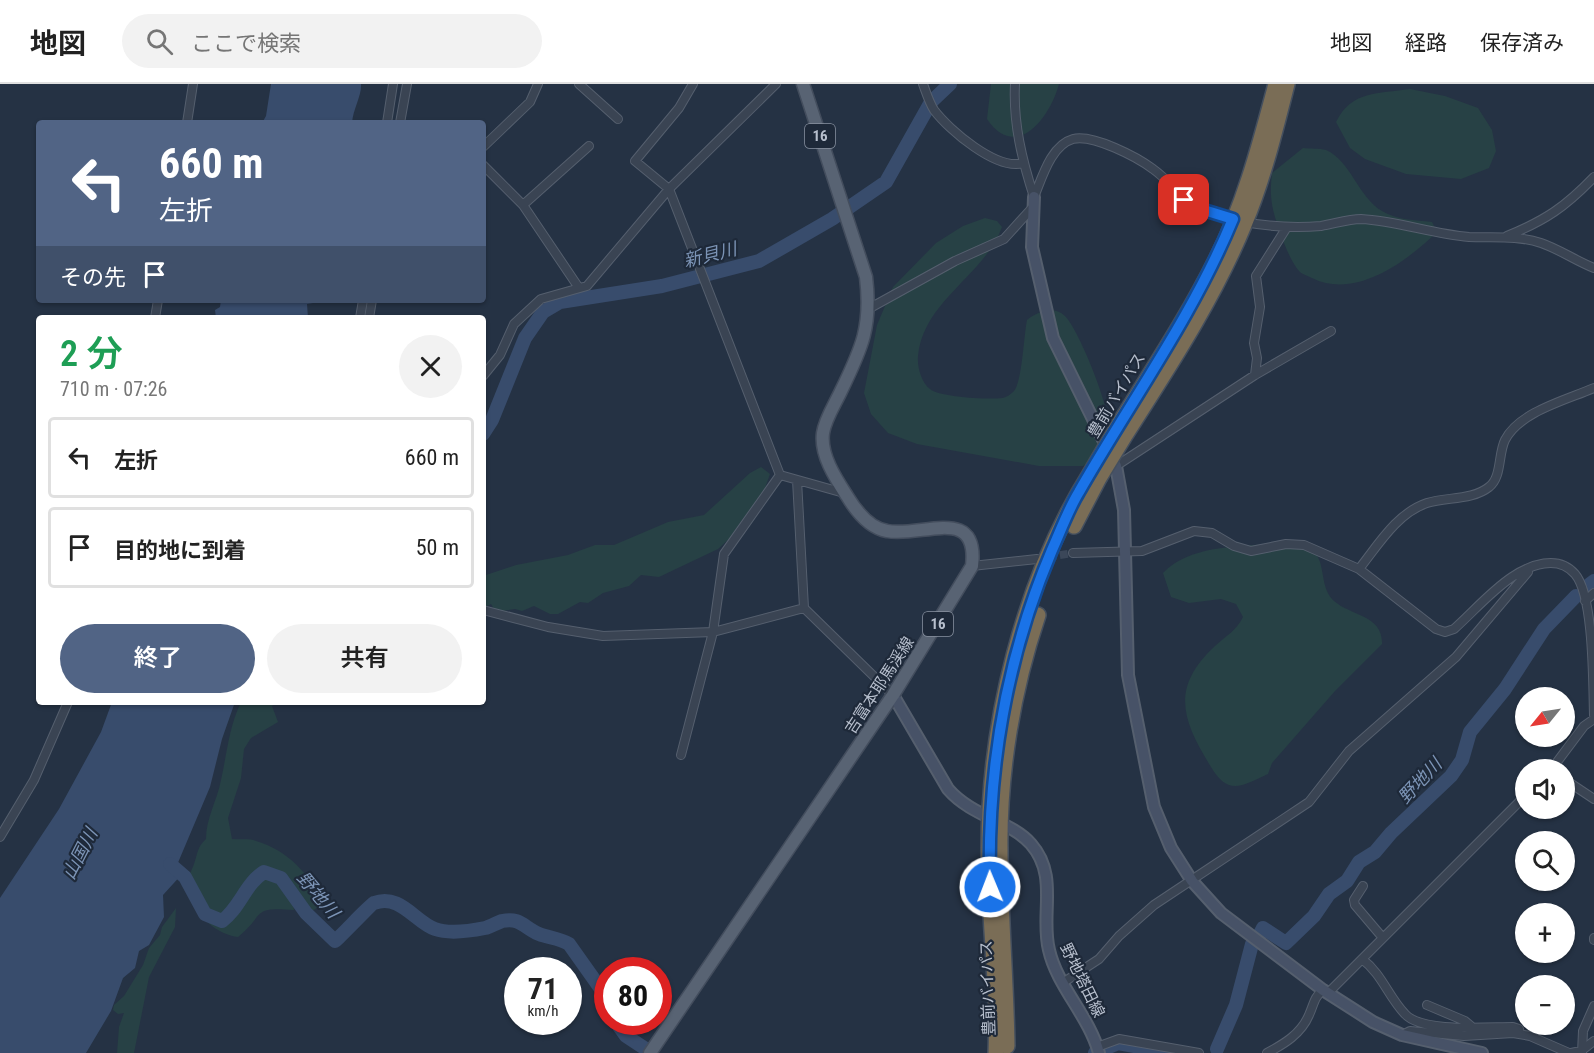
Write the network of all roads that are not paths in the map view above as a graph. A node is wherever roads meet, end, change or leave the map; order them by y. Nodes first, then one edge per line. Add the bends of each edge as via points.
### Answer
1 (193, 84) edge
2 (393, 84) edge
3 (407, 84) edge
4 (538, 84) edge
5 (579, 84) edge
6 (693, 84) edge
7 (776, 84) edge
8 (803, 84) edge
9 (923, 84) edge
10 (1015, 84) edge
11 (1276, 84) edge
12 (1287, 84) edge
13 (618, 119) dead end
14 (187, 120) edge
15 (387, 120) edge
16 (401, 120) edge
17 (486, 144) edge
18 (589, 146) dead end
19 (1023, 163) junction
20 (486, 168) edge
21 (1594, 177) edge
22 (669, 189) junction
23 (1034, 202) junction
24 (523, 204) junction
25 (1239, 221) junction
26 (1287, 227) junction
27 (1507, 236) junction
28 (1594, 268) edge
29 (579, 288) junction
30 (870, 308) junction
31 (1331, 331) dead end
32 (486, 372) edge
33 (1255, 375) junction
34 (1594, 388) edge
35 (1116, 466) junction
36 (780, 475) junction
37 (797, 480) junction
38 (845, 493) junction
39 (1126, 551) junction
40 (1073, 553) tunnel mouth
41 (1037, 559) tunnel mouth
42 (972, 566) junction
43 (1531, 568) junction
44 (1359, 569) junction
45 (1594, 593) edge
46 (1585, 601) junction
47 (804, 608) junction
48 (486, 611) edge
49 (713, 632) junction
50 (893, 695) junction
51 (67, 705) edge
52 (1594, 717) edge
53 (681, 755) dead end
54 (1559, 759) edge
55 (1575, 786) edge
56 (1594, 799) edge
57 (1515, 806) edge
58 (995, 823) junction
59 (0, 837) edge
60 (1192, 880) junction
61 (1363, 886) dead end
62 (1383, 938) junction
63 (1362, 959) junction
64 (1064, 982) junction
65 (1325, 992) junction
66 (1427, 1005) dead end
67 (1594, 1006) edge
68 (1471, 1026) junction
69 (1515, 1028) edge
70 (1515, 1034) edge
71 (1402, 1035) junction
72 (1523, 1035) edge
73 (1594, 1041) edge
74 (651, 1050) edge
75 (1098, 1050) edge
76 (1582, 1052) edge
77 (996, 1053) edge
78 (1006, 1053) edge
79 (1199, 1053) edge
80 (1267, 1053) edge
81 (1482, 1053) edge
82 (1570, 1053) edge

1 - 14 street
2 - 15 street
3 - 16 street
4 - 17 street via 530,102
5 - 13 street
6 - 22 street via 679,108 635,161
7 - 22 street
8 - 30 main road, 16 via 866,277
9 - 19 street via 934,110 975,148 1007,164
10 - 19 street via 1014,108
11 - 25 highway, 豊前バイパス
12 - 25 highway, 豊前バイパス
18 - 24 street
19 - 23 street
20 - 24 street
21 - 27 street via 1568,204
22 - 29 street via 586,286
22 - 36 street
23 - 25 street via 1054,153 1074,139 1092,139 1153,169 1194,207
23 - 30 street via 1004,239
23 - 35 street via 1032,247 1053,338
24 - 29 street
25 - 26 street
25 - 58 highway, 豊前バイパス, bridge via 1057,538 1021,634 999,725
26 - 27 street via 1358,219 1391,221 1468,237
26 - 33 street via 1256,276 1260,307 1254,344
27 - 28 street via 1541,243
29 - 32 street via 541,299 513,324 500,355
30 - 38 main road, 16 via 860,352 823,433 828,463
31 - 33 street
33 - 35 street
34 - 44 street via 1515,426 1505,439 1491,486 1413,509
35 - 39 street
36 - 37 street
36 - 49 street via 724,554
37 - 38 street
37 - 47 street
38 - 42 main road, 16 via 872,525 886,531 904,533 949,526 962,531 973,554
39 - 40 street
39 - 44 street via 1142,551 1194,531 1212,533 1251,551 1286,544 1304,545
39 - 60 street via 1128,675 1141,754 1154,807 1171,848
41 - 42 street
42 - 50 main road, 吉富本耶馬渓線 / 16
43 - 44 street via 1513,576 1454,629 1445,632
43 - 46 street via 1541,563 1563,565 1576,574
43 - 60 street via 1456,657 1349,751 1309,802
45 - 46 street
46 - 52 street via 1593,651
47 - 49 street
47 - 50 street
48 - 49 street via 603,636
49 - 53 street
50 - 58 street, 野地塔田線 via 948,789 960,803
50 - 74 main road, 吉富本耶馬渓線 / 16
51 - 59 street via 34,780
52 - 54 street
55 - 56 street
57 - 62 street
58 - 64 street, 野地塔田線 via 1031,843 1048,877 1049,951
58 - 77 highway, 豊前バイパス
58 - 78 highway, 豊前バイパス
60 - 64 street via 1154,905 1099,959
60 - 65 street via 1221,913
61 - 62 street via 1355,905
62 - 63 street
63 - 65 street
63 - 68 street via 1380,976 1411,1020 1421,1025
64 - 75 street, 野地塔田線
65 - 71 street
65 - 80 street via 1316,996 1296,1035
66 - 68 street
67 - 76 street via 1586,1019
68 - 69 street
70 - 71 street via 1464,1036 1410,1031
71 - 81 street
72 - 82 street
73 - 76 street
75 - 79 street via 1119,1039
76 - 82 street

